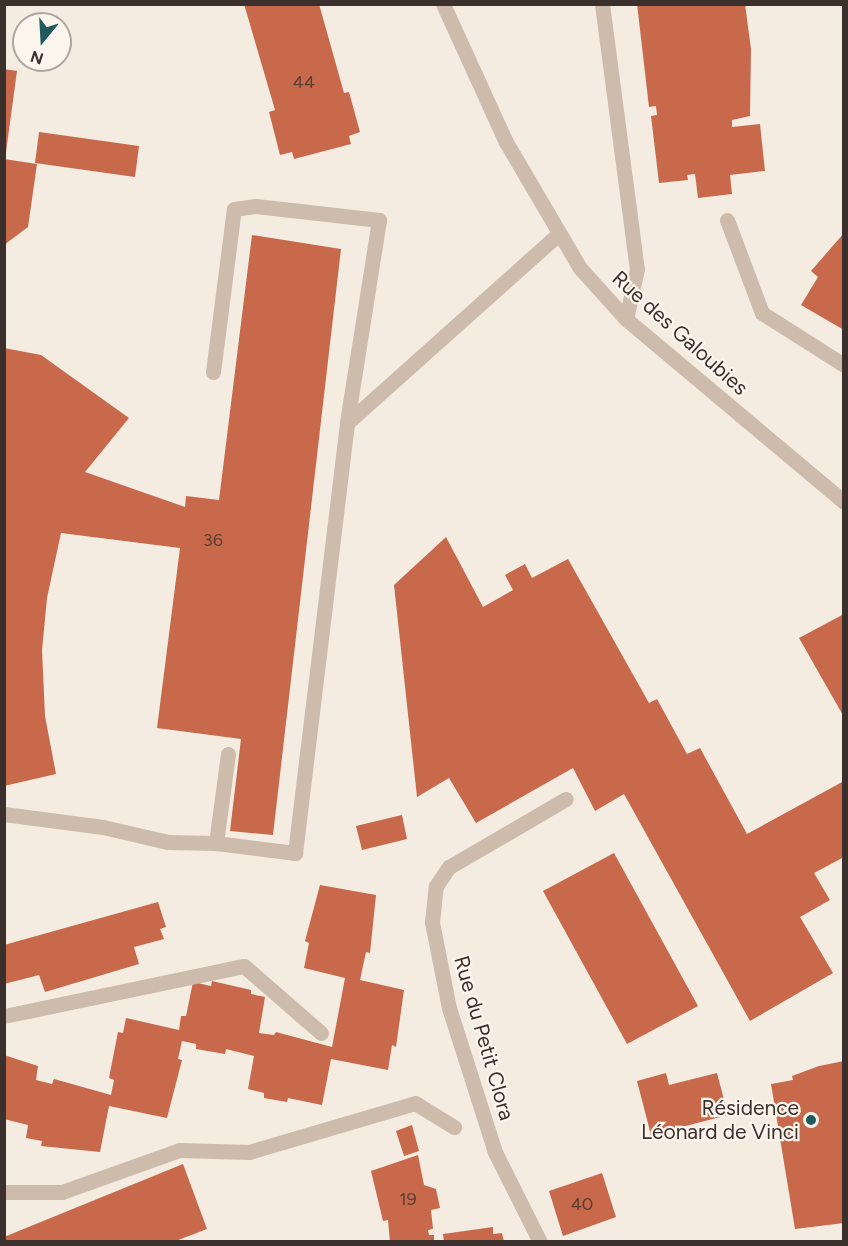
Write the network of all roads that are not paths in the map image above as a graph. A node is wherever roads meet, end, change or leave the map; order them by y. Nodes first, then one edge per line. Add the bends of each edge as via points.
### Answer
1 (443, 4) edge
2 (602, 4) edge
3 (726, 220) dead end
4 (557, 235) junction
5 (626, 319) junction
6 (843, 365) edge
7 (213, 372) dead end
8 (347, 423) junction
9 (843, 502) edge
10 (228, 754) dead end
11 (566, 799) dead end
12 (4, 814) edge
13 (216, 843) junction
14 (4, 1016) edge
15 (321, 1033) dead end
16 (454, 1127) dead end
17 (4, 1192) edge
18 (540, 1242) edge

1 - 4 street, Rue des Galoubies via 506,142
2 - 5 street via 637,269
3 - 6 street via 762,313
4 - 5 street, Rue des Galoubies via 580,268
4 - 8 street
5 - 9 street, Rue des Galoubies
7 - 8 street via 234,209 256,206 379,220
8 - 13 street via 295,853
10 - 13 street
11 - 18 street, Rue du Petit Clora via 449,867 436,886 432,922 449,1008 495,1152
12 - 13 street via 103,827 168,842
14 - 15 street via 244,966
16 - 17 street via 416,1103 249,1152 179,1150 62,1192

